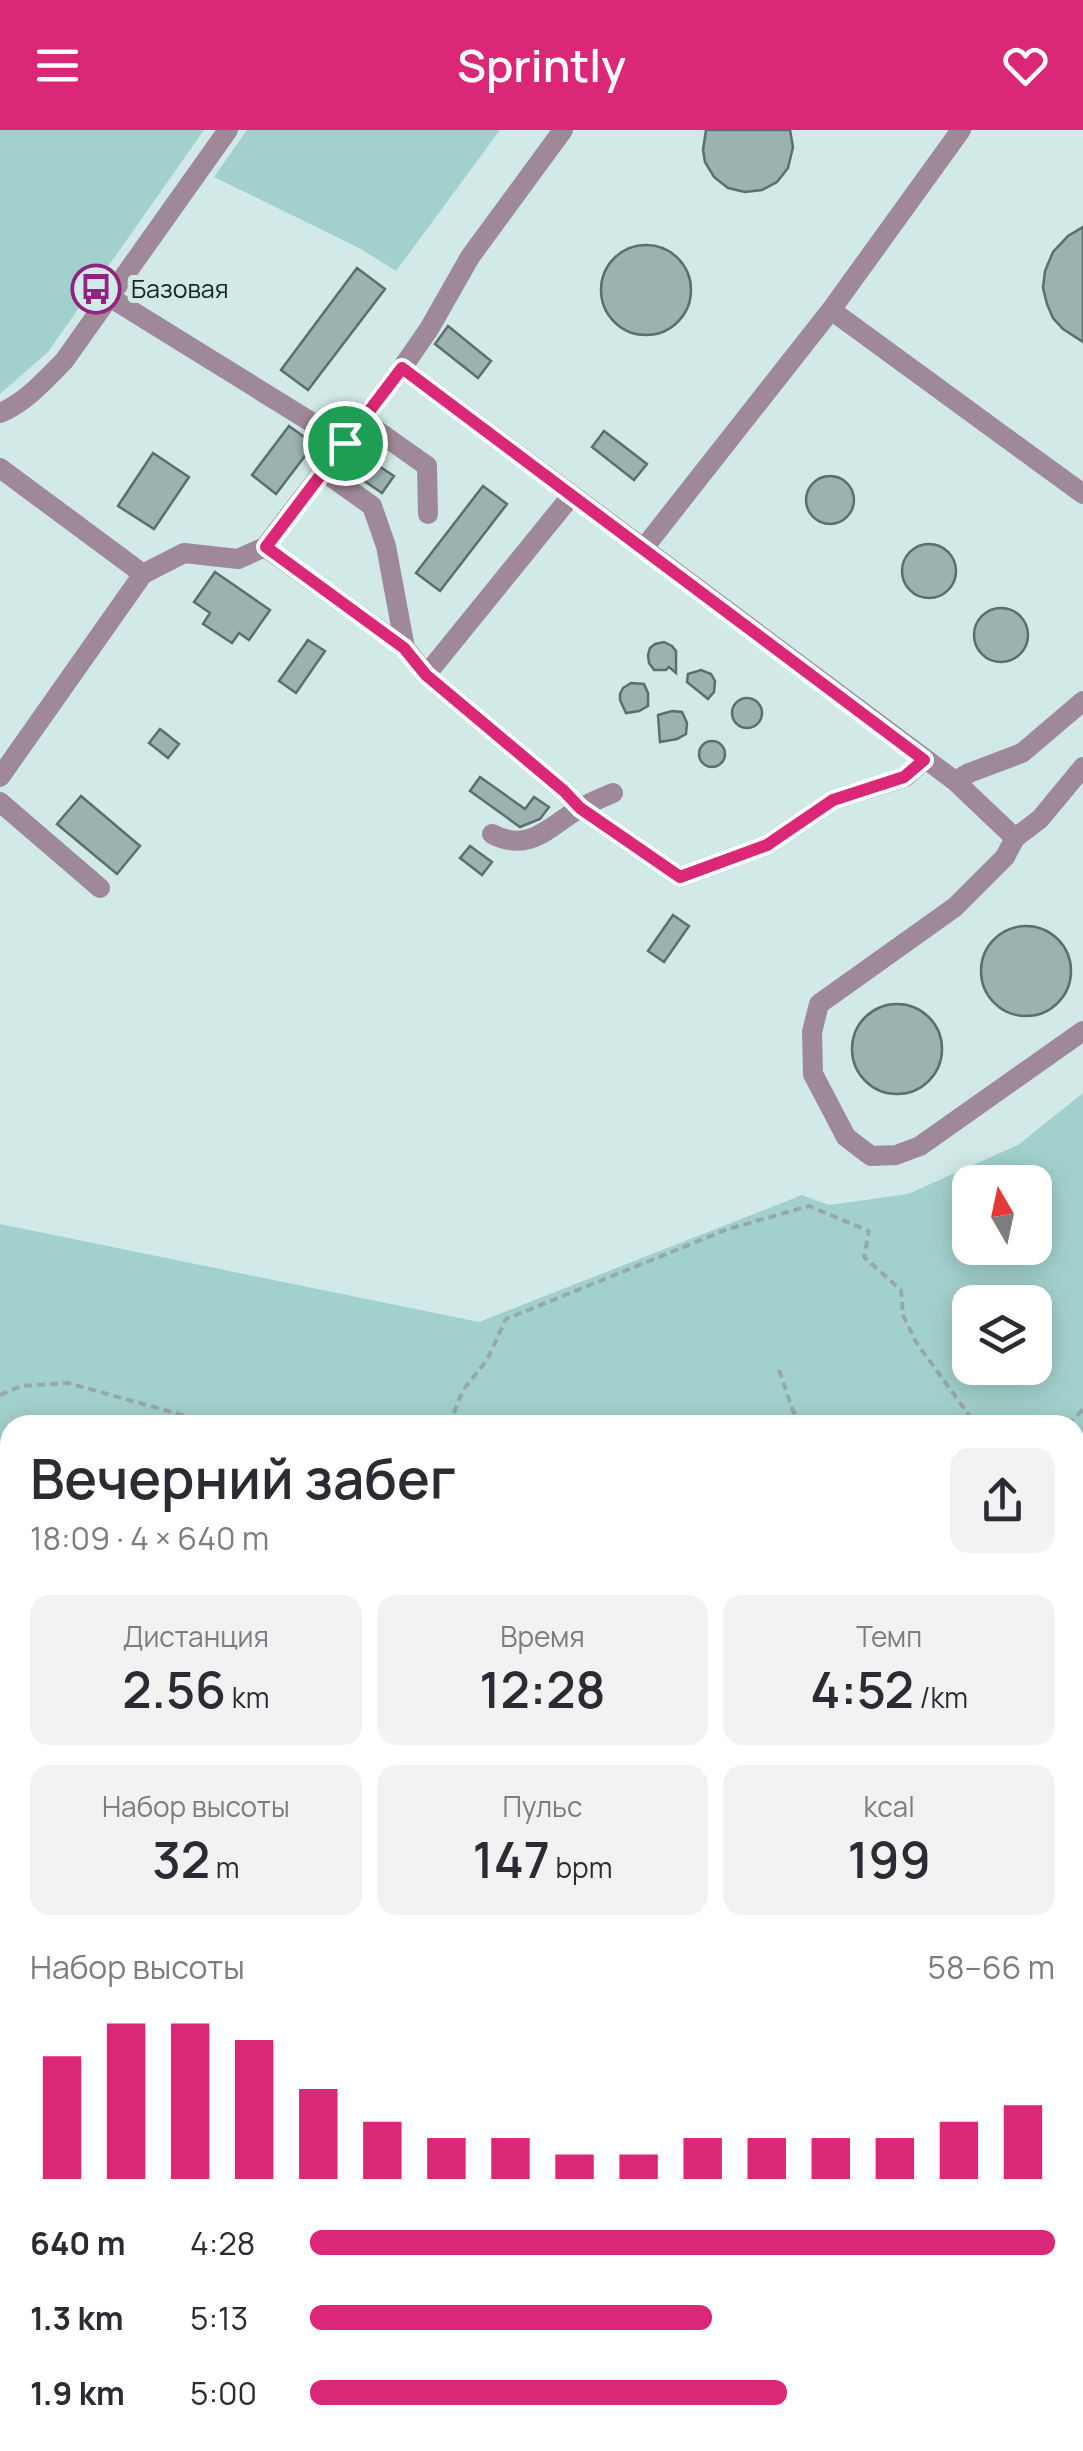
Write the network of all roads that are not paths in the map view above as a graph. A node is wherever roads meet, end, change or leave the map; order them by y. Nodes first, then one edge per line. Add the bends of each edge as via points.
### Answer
1 (228, 130) edge
2 (564, 130) edge
3 (961, 130) edge
4 (111, 298) junction
5 (831, 310) junction
6 (402, 368) junction
7 (0, 414) edge
8 (362, 420) junction
9 (345, 443) junction
10 (0, 468) edge
11 (323, 471) junction
12 (1083, 494) edge
13 (572, 495) junction
14 (428, 514) dead end
15 (266, 547) junction
16 (643, 549) junction
17 (144, 574) junction
18 (404, 648) junction
19 (426, 675) junction
20 (1083, 701) edge
21 (924, 760) junction
22 (1083, 768) edge
23 (0, 775) edge
24 (955, 782) junction
25 (613, 793) dead end
26 (0, 802) edge
27 (580, 808) junction
28 (492, 834) dead end
29 (1016, 838) junction
30 (100, 888) dead end
31 (1083, 1031) edge

1 - 4 street
2 - 6 street via 470,257
3 - 5 street
4 - 7 street via 64,361
4 - 9 street
5 - 12 street
5 - 16 street
6 - 8 street
6 - 13 street
8 - 9 street
8 - 14 street via 428,466
9 - 11 street
10 - 17 street
11 - 15 street
11 - 18 street via 372,506
13 - 16 street
13 - 19 street
15 - 17 street via 238,559 184,553
15 - 18 street
16 - 21 street
17 - 23 street
18 - 19 street
19 - 27 street
20 - 24 street via 1022,753
21 - 24 street
21 - 27 street via 904,777 833,800 767,845 680,877
22 - 29 street
24 - 29 street
25 - 27 street
26 - 30 street
27 - 28 street via 536,839
29 - 31 street via 956,907 819,1004 812,1074 846,1137 871,1156 896,1155 920,1146

